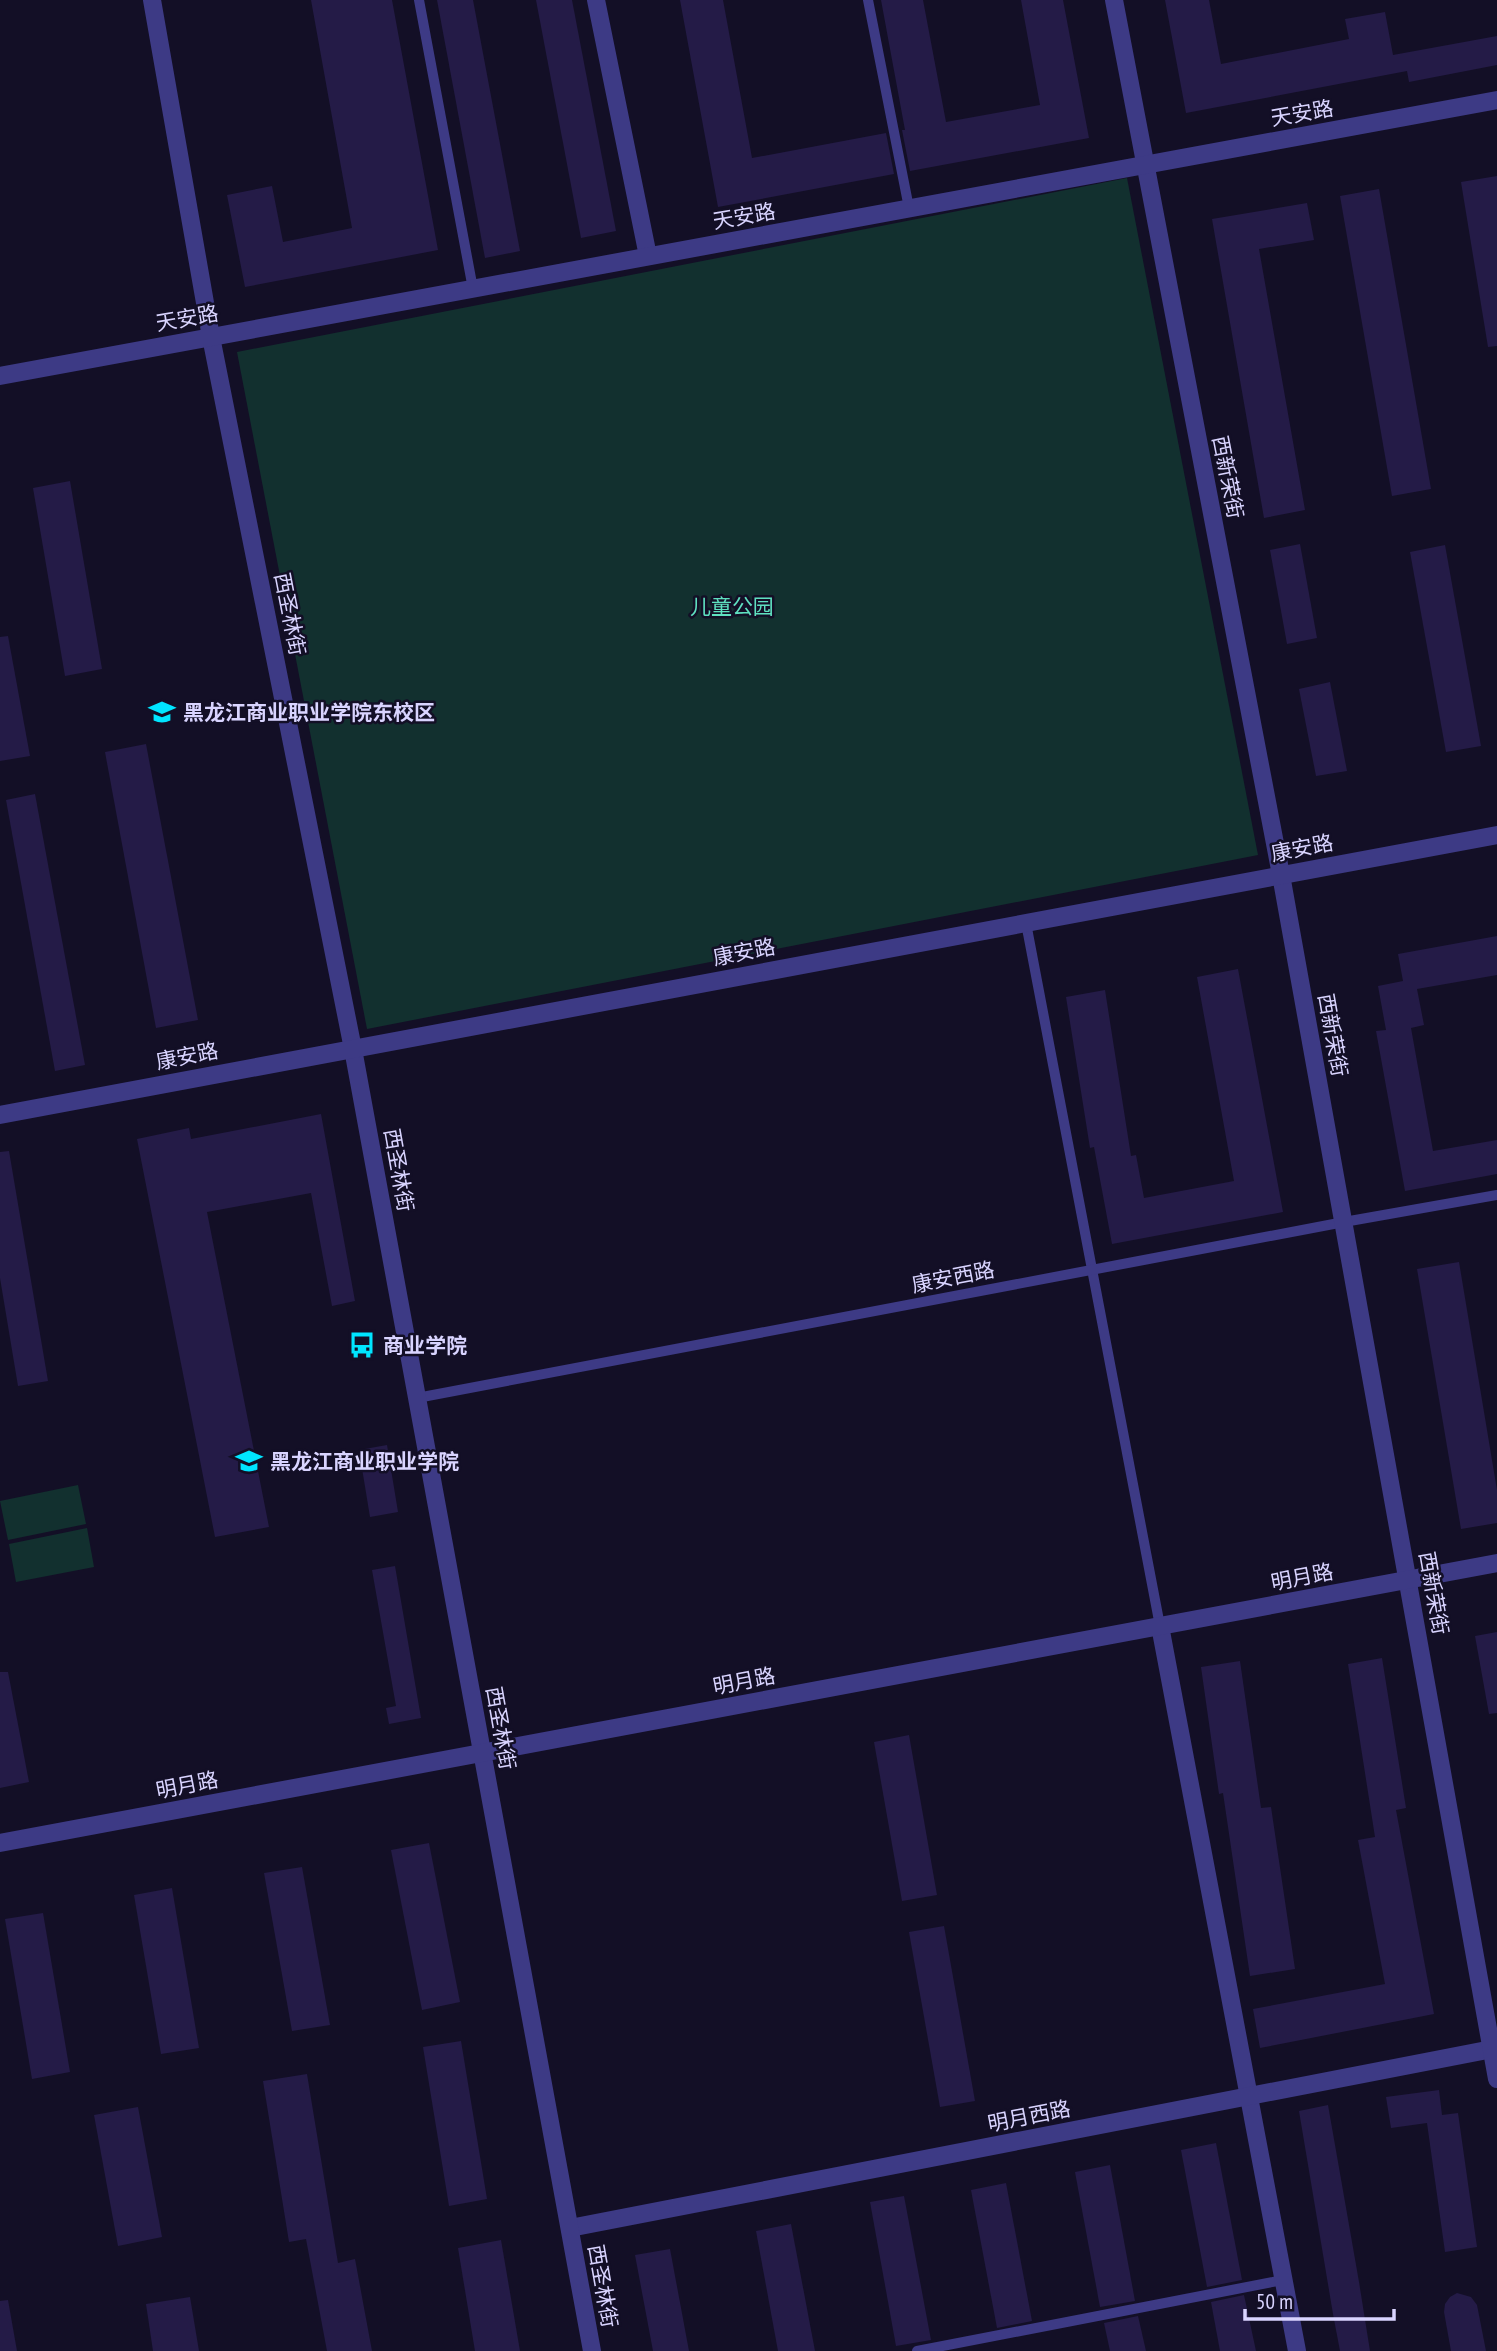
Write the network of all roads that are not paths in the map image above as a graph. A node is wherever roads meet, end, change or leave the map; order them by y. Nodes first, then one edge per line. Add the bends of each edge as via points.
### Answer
1 (152, 0) edge
2 (419, 0) edge
3 (596, 0) edge
4 (868, 0) edge
5 (1114, 0) edge
6 (1497, 100) edge
7 (1145, 165) junction
8 (909, 208) junction
9 (648, 257) junction
10 (473, 289) junction
11 (211, 337) junction
12 (0, 376) edge
13 (1497, 835) edge
14 (1281, 875) junction
15 (1026, 923) junction
16 (353, 1049) junction
17 (0, 1115) edge
18 (1497, 1195) edge
19 (1344, 1222) junction
20 (1092, 1270) junction
21 (417, 1398) junction
22 (1497, 1563) edge
23 (1408, 1580) junction
24 (1160, 1626) junction
25 (483, 1753) junction
26 (0, 1843) edge
27 (1494, 2048) edge
28 (1497, 2079) edge
29 (1248, 2096) junction
30 (569, 2228) junction
31 (1283, 2280) junction
32 (592, 2351) edge
33 (917, 2351) edge
34 (1297, 2351) edge

1 - 11 street, 西圣林街
2 - 10 lane
3 - 9 street
4 - 8 lane
5 - 7 street, 西新荣街
6 - 7 street, 天安路
7 - 8 street, 天安路
7 - 14 street, 西新荣街
8 - 9 street, 天安路
9 - 10 street, 天安路
10 - 11 street, 天安路
11 - 12 street, 天安路
11 - 16 street, 西圣林街
13 - 14 street, 康安路
14 - 15 street, 康安路
14 - 19 street, 西新荣街
15 - 16 street, 康安路
15 - 20 lane
16 - 17 street, 康安路
16 - 21 street, 西圣林街
18 - 19 lane, 康安西路
19 - 20 lane, 康安西路
19 - 23 street, 西新荣街
20 - 21 lane, 康安西路
20 - 24 lane
21 - 25 street, 西圣林街
22 - 23 street, 明月路
23 - 24 street, 明月路
23 - 27 street, 西新荣街
24 - 25 street, 明月路
24 - 29 street
25 - 26 street, 明月路
25 - 30 street, 西圣林街
27 - 28 street, 西新荣街
27 - 29 street, 明月西路
29 - 30 street, 明月西路
29 - 31 street
30 - 32 street, 西圣林街
31 - 33 lane
31 - 34 street

